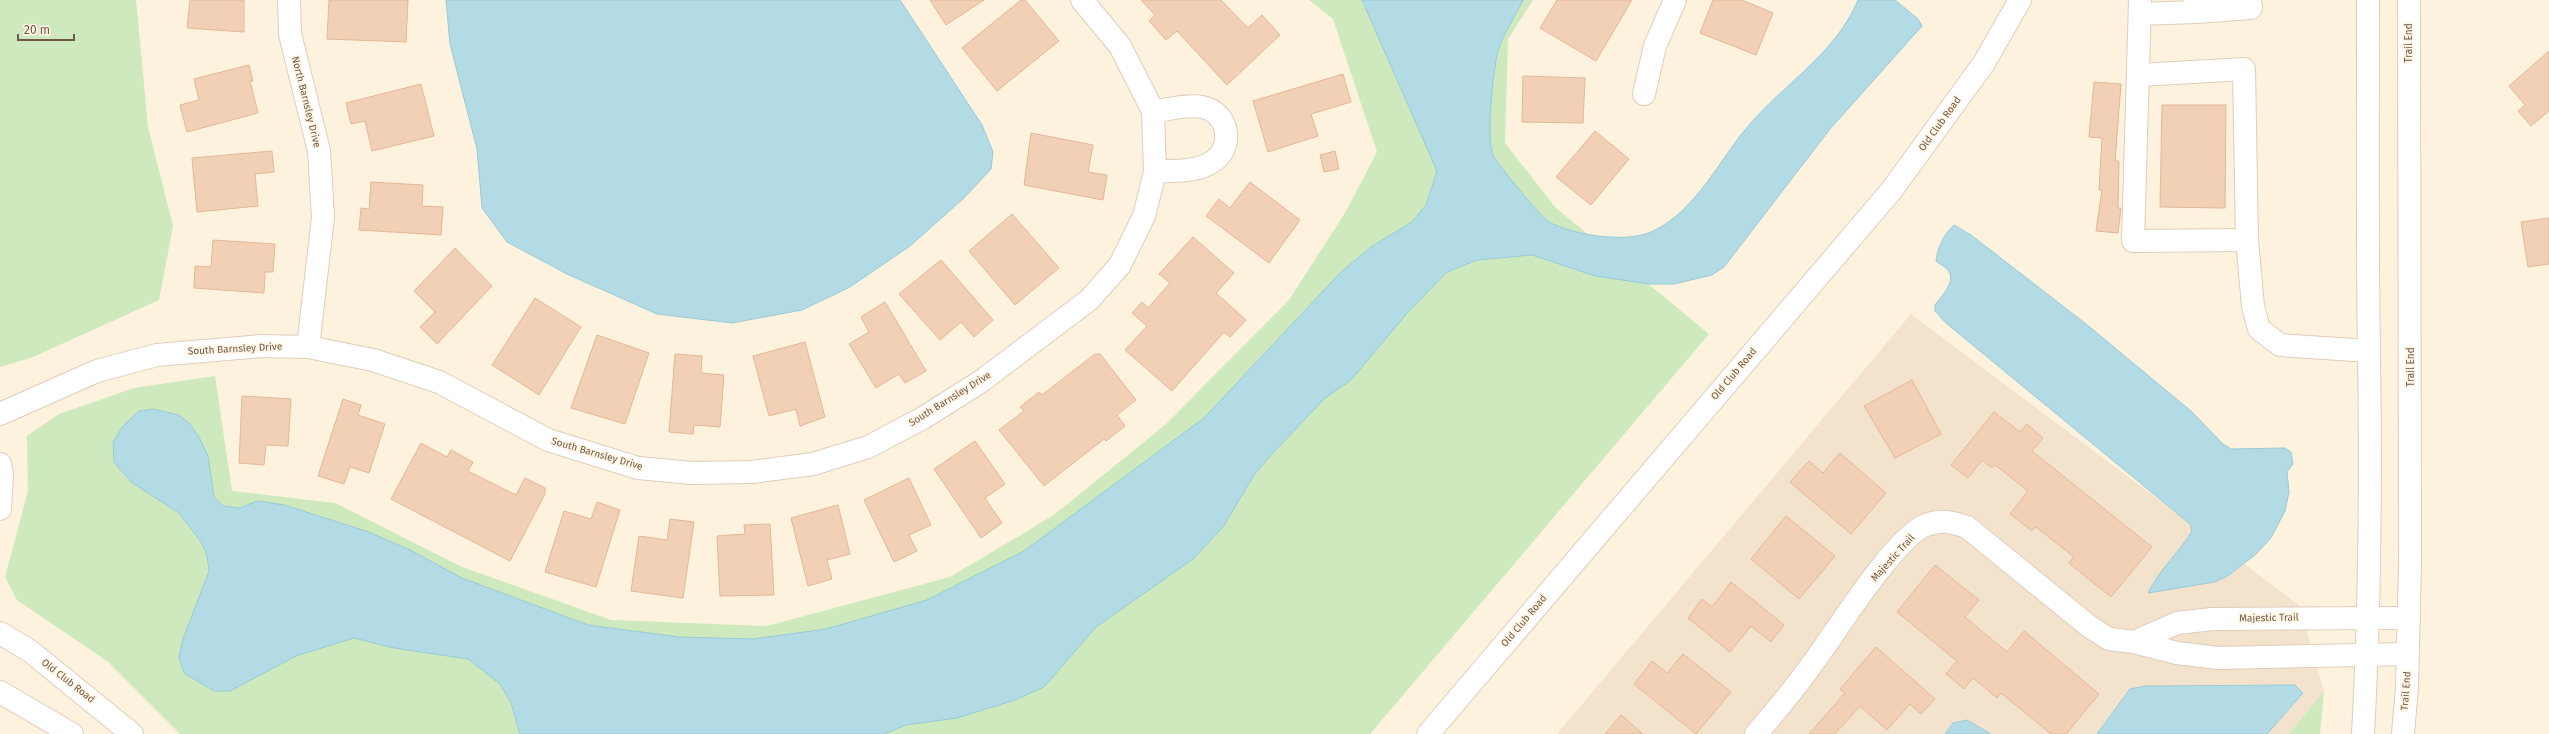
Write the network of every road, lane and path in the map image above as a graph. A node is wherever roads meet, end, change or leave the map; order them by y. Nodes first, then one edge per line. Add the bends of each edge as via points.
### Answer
1 (289, 0) edge
2 (1082, 0) edge
3 (1675, 0) edge
4 (2020, 0) edge
5 (2250, 0) edge
6 (2368, 0) edge
7 (2409, 0) edge
8 (2196, 6) edge
9 (2140, 7) edge
10 (2140, 75) junction
11 (1644, 94) dead end
12 (1153, 111) junction
13 (1155, 172) junction
14 (2247, 240) junction
15 (308, 347) junction
16 (2369, 350) junction
17 (0, 414) edge
18 (0, 464) edge
19 (0, 509) edge
20 (2369, 617) junction
21 (2409, 618) junction
22 (0, 633) edge
23 (2134, 642) junction
24 (2367, 654) junction
25 (2408, 654) junction
26 (0, 692) edge
27 (72, 734) edge
28 (132, 734) edge
29 (1428, 734) edge
30 (1756, 734) edge
31 (2362, 734) edge
32 (2402, 734) edge

1 - 15 street, North Barnsley Drive via 292,41 319,151 323,217
2 - 12 street via 1120,46
3 - 11 street via 1655,46
4 - 29 street, Old Club Road via 1984,63 1891,191
5 - 8 street via 2251,8
6 - 16 street
7 - 21 street, Trail End
8 - 9 street
9 - 10 street
10 - 14 street via 2244,69
10 - 14 street via 2133,241
12 - 13 street
12 - 13 street via 1201,107 1214,111 1223,120 1227,134 1225,147 1213,162 1196,169
13 - 15 street, South Barnsley Drive via 1144,216 1120,265 1088,300 980,382 923,418 868,447 814,464 744,472 692,474 638,468 548,440 439,382 373,360
14 - 16 street via 2253,306 2259,329 2280,345
15 - 17 street, South Barnsley Drive via 254,346 157,355 98,371
16 - 20 street via 2372,466
18 - 19 street
20 - 21 street, Majestic Trail
20 - 23 street, Majestic Trail via 2212,618 2176,624
20 - 24 street
21 - 25 street, Trail End
22 - 28 street, Old Club Road via 35,656
23 - 24 street, Majestic Trail via 2177,653 2218,658
23 - 30 street, Majestic Trail via 2109,639 2090,627 1967,527 1947,521 1924,525 1904,542 1856,599 1818,656
24 - 25 street, Majestic Trail
24 - 31 street
25 - 32 street, Trail End
26 - 27 street

